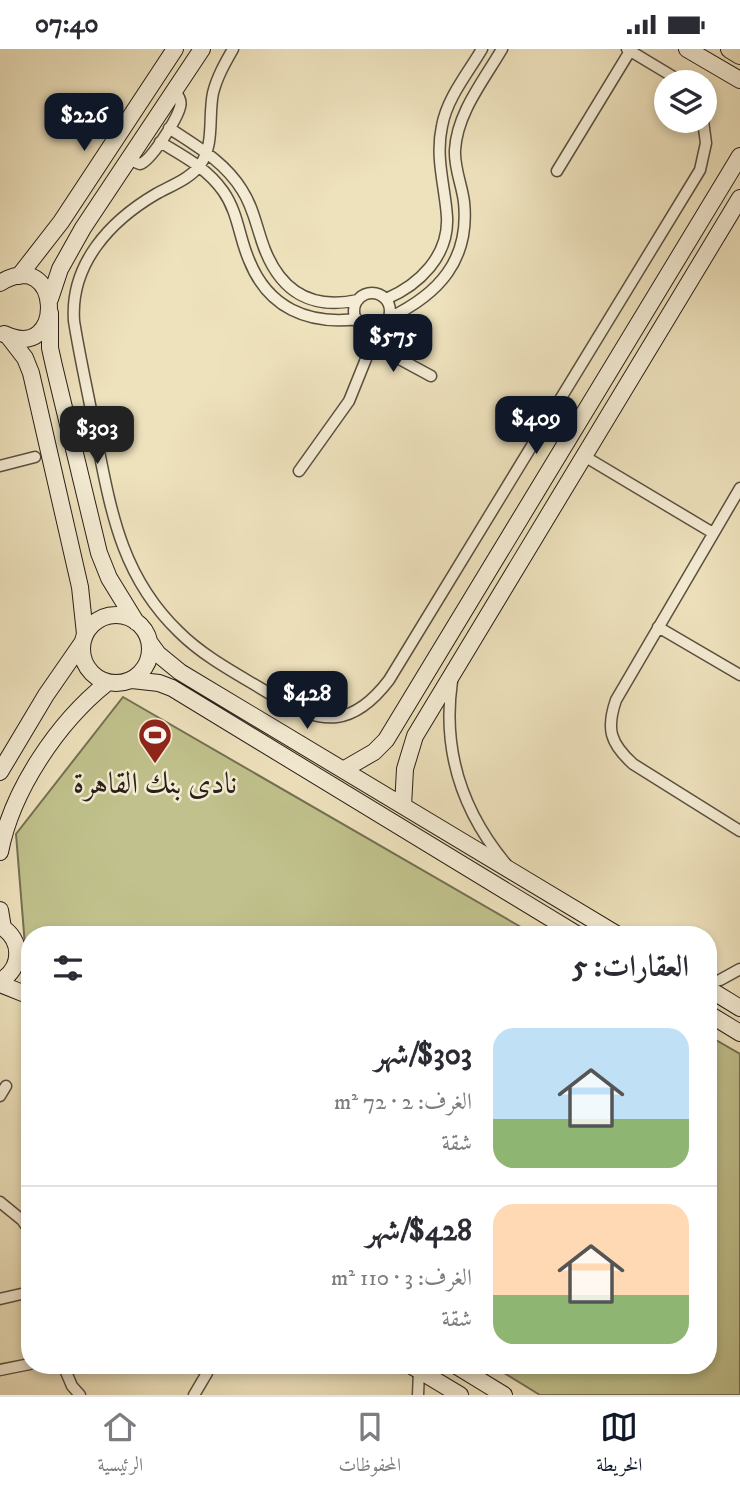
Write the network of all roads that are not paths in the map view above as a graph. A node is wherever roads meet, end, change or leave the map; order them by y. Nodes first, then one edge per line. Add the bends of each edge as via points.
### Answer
1 (175, 49) edge
2 (202, 49) edge
3 (233, 49) edge
4 (482, 49) edge
5 (502, 49) edge
6 (687, 49) edge
7 (730, 49) edge
8 (629, 50) edge
9 (740, 55) edge
10 (662, 70) edge
11 (740, 81) edge
12 (175, 91) junction
13 (169, 128) junction
14 (705, 133) edge
15 (160, 142) junction
16 (207, 153) junction
17 (740, 156) edge
18 (130, 160) junction
19 (200, 166) junction
20 (557, 171) dead end
21 (740, 198) edge
22 (19, 276) junction
23 (0, 283) edge
24 (386, 299) junction
25 (358, 300) junction
26 (50, 306) junction
27 (389, 318) junction
28 (356, 319) junction
29 (373, 329) junction
30 (4, 333) edge
31 (370, 343) junction
32 (431, 376) dead end
33 (584, 456) junction
34 (35, 457) dead end
35 (0, 465) edge
36 (299, 471) dead end
37 (740, 488) edge
38 (713, 533) junction
39 (136, 622) junction
40 (658, 627) junction
41 (83, 638) junction
42 (150, 643) junction
43 (454, 670) junction
44 (740, 675) edge
45 (132, 680) junction
46 (107, 683) junction
47 (343, 770) junction
48 (0, 772) edge
49 (403, 806) junction
50 (740, 831) edge
51 (0, 852) edge
52 (513, 871) junction
53 (0, 909) edge
54 (563, 926) edge
55 (603, 926) edge
56 (2, 927) edge
57 (17, 945) junction
58 (21, 951) edge
59 (740, 968) edge
60 (717, 981) edge
61 (0, 983) edge
62 (21, 992) edge
63 (717, 994) edge
64 (740, 1008) edge
65 (717, 1019) edge
66 (740, 1033) edge
67 (0, 1202) edge
68 (21, 1219) edge
69 (21, 1295) edge
70 (0, 1299) edge
71 (21, 1366) edge
72 (0, 1370) edge
73 (67, 1374) edge
74 (207, 1374) edge
75 (416, 1374) edge
76 (425, 1374) edge
77 (470, 1374) edge
78 (80, 1395) edge
79 (194, 1395) edge
80 (418, 1395) edge
81 (460, 1395) edge
82 (504, 1395) edge

1 - 22 street via 61,222
2 - 12 street
3 - 16 street via 213,93
4 - 24 street via 442,124 438,154 445,239 416,282
5 - 27 street via 460,125 455,150 464,199 461,247 439,284
6 - 11 street
7 - 9 main road
8 - 10 street
8 - 20 street
12 - 13 street via 180,108
12 - 18 street
13 - 15 street
13 - 16 street
14 - 19 street via 700,170 389,680 362,708 326,718 290,707 180,634 138,580 112,516 76,331 75,291 94,250 121,216
15 - 18 street via 145,162
15 - 19 street
16 - 19 street
16 - 25 street via 244,192 269,259 283,282 303,296 326,303
17 - 47 street via 386,740
18 - 26 street via 82,228 60,269
19 - 28 street via 230,202 248,260 271,295 307,317
21 - 33 street
22 - 23 street
22 - 26 street via 38,282
24 - 25 street via 369,293
24 - 27 street
25 - 28 street
26 - 30 street via 43,327 31,336 15,338
26 - 39 street via 52,357 99,553
27 - 29 street
28 - 29 street
29 - 31 street
30 - 41 street via 30,373 80,587
31 - 32 street
31 - 36 street via 349,401
33 - 38 street
33 - 43 street
34 - 35 street
37 - 38 street
38 - 40 street
39 - 41 street via 112,615 96,621
39 - 42 street
40 - 44 street
40 - 50 street via 616,700 610,717 612,736 633,764
41 - 46 street via 86,668
41 - 48 street
42 - 45 street via 149,660
42 - 47 street via 180,672
43 - 49 street via 409,752
43 - 52 street via 449,730 460,788 480,828
45 - 46 street
45 - 54 street via 172,688
46 - 51 street via 66,720 50,743 16,802
47 - 49 street
49 - 52 street
52 - 55 street
53 - 56 street
56 - 57 street
57 - 58 street
57 - 61 street via 14,969
59 - 60 street
61 - 62 street
63 - 64 street
65 - 66 street
67 - 68 street
69 - 70 street
71 - 72 street
73 - 78 street
74 - 79 street
75 - 80 street
76 - 81 street
77 - 82 street

